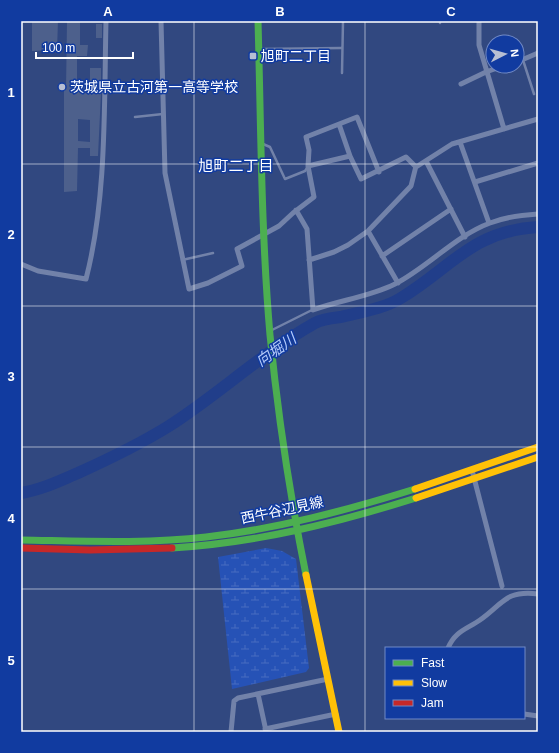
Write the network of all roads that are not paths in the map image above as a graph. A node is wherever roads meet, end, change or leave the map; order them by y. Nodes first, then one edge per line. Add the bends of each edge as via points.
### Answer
1 (106, 21) edge
2 (161, 21) edge
3 (258, 21) edge
4 (343, 21) edge
5 (479, 21) edge
6 (342, 48) junction
7 (259, 49) junction
8 (538, 54) edge
9 (525, 59) edge
10 (525, 66) edge
11 (485, 68) edge
12 (485, 72) edge
13 (342, 73) dead end
14 (487, 74) edge
15 (461, 84) dead end
16 (534, 94) dead end
17 (163, 114) junction
18 (135, 117) dead end
19 (538, 119) edge
20 (339, 124) junction
21 (504, 129) junction
22 (460, 142) junction
23 (261, 144) junction
24 (350, 156) junction
25 (426, 161) junction
26 (538, 163) edge
27 (308, 166) junction
28 (416, 166) junction
29 (379, 172) junction
30 (475, 182) junction
31 (451, 209) junction
32 (296, 210) junction
33 (538, 214) edge
34 (489, 223) junction
35 (368, 231) junction
36 (264, 236) junction
37 (464, 237) junction
38 (213, 253) dead end
39 (382, 256) junction
40 (309, 260) junction
41 (182, 261) junction
42 (21, 264) edge
43 (398, 283) junction
44 (313, 310) junction
45 (270, 330) junction
46 (538, 447) edge
47 (538, 456) edge
48 (473, 474) junction
49 (295, 521) junction
50 (297, 532) junction
51 (21, 540) edge
52 (21, 548) edge
53 (502, 586) dead end
54 (538, 594) edge
55 (449, 647) edge
56 (328, 680) junction
57 (258, 694) junction
58 (336, 714) junction
59 (525, 714) edge
60 (538, 716) edge
61 (265, 731) edge
62 (231, 732) edge
63 (339, 732) edge

1 - 42 street via 99,204 94,245 86,278 38,271
2 - 17 street
3 - 7 street
4 - 6 lane
5 - 11 street via 479,45
6 - 7 lane
6 - 13 lane
7 - 23 street
8 - 9 street
10 - 16 lane
12 - 15 street
14 - 21 street
17 - 18 lane
17 - 41 street via 165,173
19 - 21 street
20 - 24 street
20 - 27 street via 306,137 309,150
20 - 29 street via 357,117
21 - 22 street
22 - 25 street via 452,144
22 - 30 street
23 - 27 lane via 270,147 285,179 306,171
23 - 36 street
24 - 27 street
24 - 29 street via 361,179
25 - 28 street
25 - 31 street
26 - 30 street
27 - 32 street via 314,197
28 - 29 street via 406,157
28 - 35 street via 411,186
30 - 34 street
31 - 37 street
31 - 39 street
32 - 36 street
32 - 40 street via 306,228
33 - 34 street via 516,216
34 - 37 street
35 - 39 street
35 - 40 street via 334,252
36 - 41 street via 237,249 242,266 189,289
36 - 45 street
37 - 43 street
38 - 41 lane
39 - 43 street
40 - 44 street
43 - 44 street via 367,295
44 - 45 lane
45 - 49 street via 282,438
46 - 48 street, 西牛谷辺見線
47 - 48 street, 西牛谷辺見線
48 - 49 street, 西牛谷辺見線
48 - 50 street, 西牛谷辺見線 via 386,508
48 - 53 street
49 - 50 street
49 - 51 street, 西牛谷辺見線 via 228,534 127,542
50 - 52 street, 西牛谷辺見線 via 184,547 78,550
50 - 56 street
54 - 55 street via 517,595 503,600 480,620 456,634
56 - 57 street
56 - 58 street
57 - 61 street
57 - 62 street via 234,701
58 - 61 street
58 - 63 street
59 - 60 street

